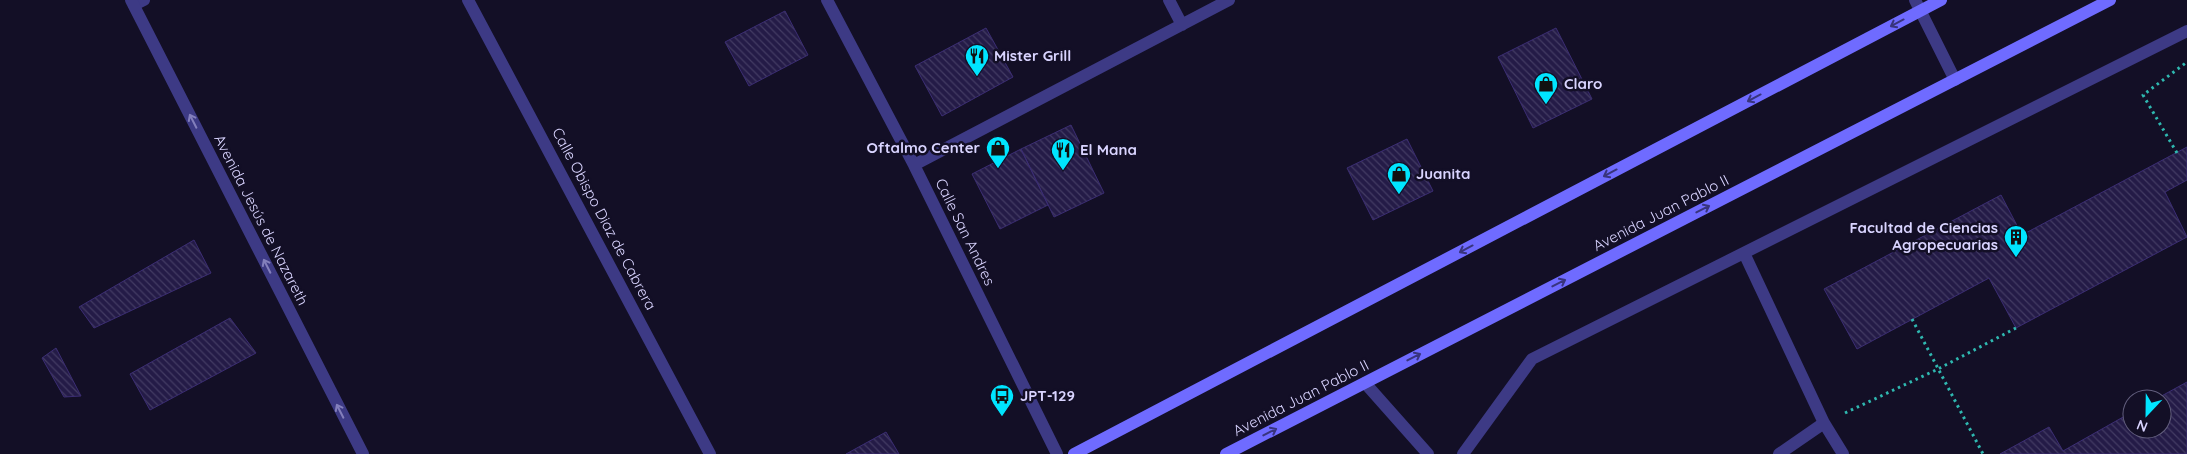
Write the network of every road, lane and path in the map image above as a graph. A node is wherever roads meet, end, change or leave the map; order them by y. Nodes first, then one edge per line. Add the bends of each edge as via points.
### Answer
1 (468, 0) edge
2 (827, 0) edge
3 (1169, 0) edge
4 (1229, 0) edge
5 (1941, 0) edge
6 (2110, 0) edge
7 (136, 2) edge
8 (1917, 5) edge
9 (1182, 25) junction
10 (2187, 31) edge
11 (2187, 62) edge
12 (1955, 80) junction
13 (2177, 153) dead end
14 (914, 165) junction
15 (1744, 253) junction
16 (1912, 319) dead end
17 (2016, 328) dead end
18 (1938, 369) junction
19 (1365, 383) junction
20 (1824, 423) junction
21 (363, 454) edge
22 (710, 454) edge
23 (1057, 454) edge
24 (1074, 454) edge
25 (1226, 454) edge
26 (1428, 454) edge
27 (1463, 454) edge
28 (1779, 454) edge
29 (1843, 454) edge
30 (1983, 454) edge

1 - 22 street, Calle Obispo Diaz de Cabrera
2 - 14 street, Calle San Andres
3 - 9 street
4 - 9 street
5 - 8 main road
6 - 12 main road, Avenida Juan Pablo II
21 -> 7 street, Avenida Jesús de Nazareth
8 - 12 street
8 -> 24 main road
9 - 14 street
10 - 15 street
11 - 13 path via 2143,96
19 -> 12 main road, Avenida Juan Pablo II
14 - 23 street, Calle San Andres
15 - 20 street
15 - 27 street via 1532,359
16 - 18 path
17 - 18 path
18 - 20 path
18 - 30 path
25 -> 19 main road, Avenida Juan Pablo II
19 - 26 street
20 - 28 street
20 - 29 street

